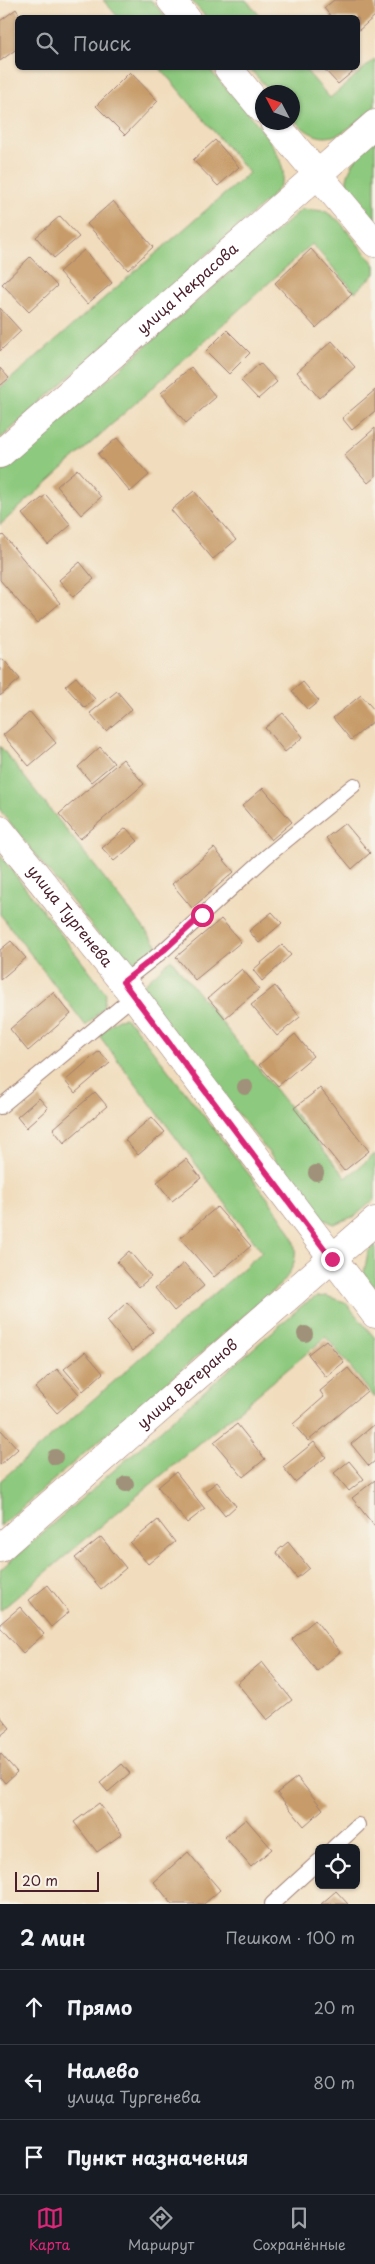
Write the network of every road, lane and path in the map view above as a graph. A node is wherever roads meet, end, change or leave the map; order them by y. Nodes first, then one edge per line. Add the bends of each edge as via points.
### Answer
1 (171, 0) edge
2 (184, 15) edge
3 (230, 70) edge
4 (255, 101) edge
5 (375, 124) edge
6 (281, 130) edge
7 (317, 174) junction
8 (375, 243) edge
9 (0, 454) edge
10 (354, 786) dead end
11 (0, 830) edge
12 (129, 989) junction
13 (0, 1107) edge
14 (375, 1221) edge
15 (332, 1259) junction
16 (375, 1314) edge
17 (0, 1548) edge
18 (358, 1825) dead end
19 (337, 1844) edge
20 (315, 1865) edge
21 (272, 1904) edge

1 - 2 street
3 - 4 street
5 - 7 street, улица Некрасова
6 - 7 street
7 - 8 street
7 - 9 street, улица Некрасова
10 - 12 lane via 266,857 164,950
11 - 12 street, улица Тургенева
12 - 13 lane
12 - 15 street, улица Тургенева
14 - 15 street, улица Ветеранов
15 - 16 street, улица Тургенева
15 - 17 street, улица Ветеранов
18 - 19 lane
20 - 21 lane

